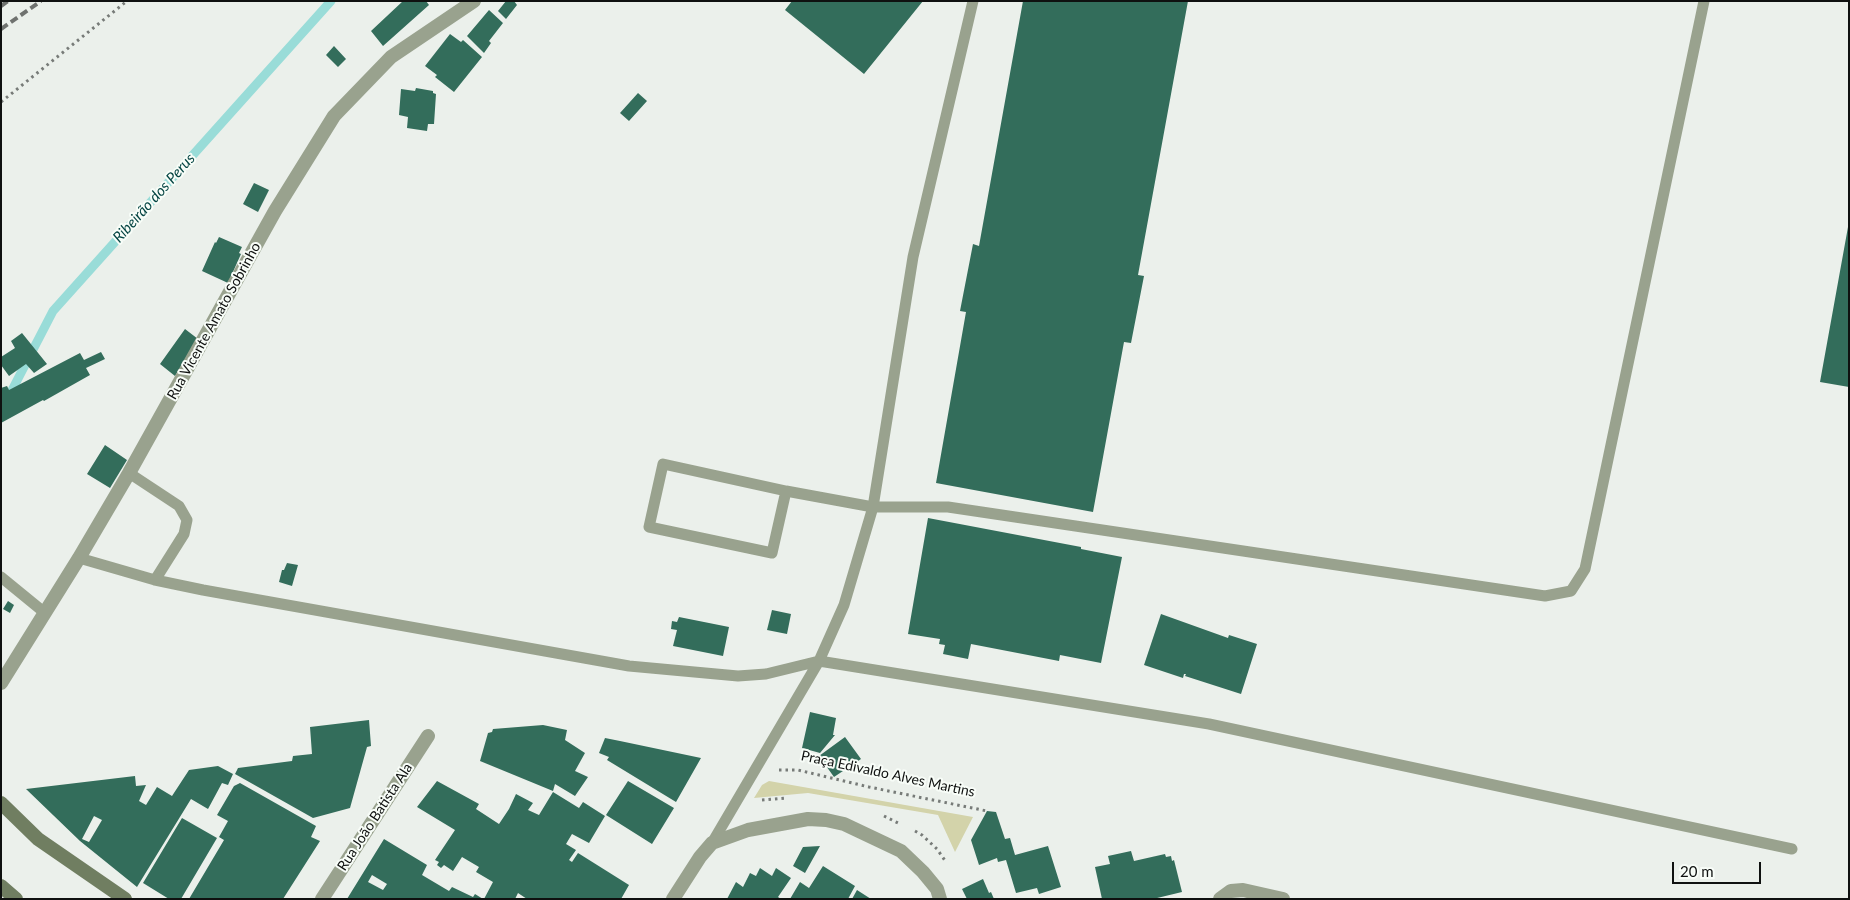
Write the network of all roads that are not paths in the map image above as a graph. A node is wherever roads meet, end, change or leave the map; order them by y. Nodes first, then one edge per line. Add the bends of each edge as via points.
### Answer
1 (474, 1) edge
2 (973, 1) edge
3 (1704, 1) edge
4 (129, 473) junction
5 (786, 491) junction
6 (873, 507) junction
7 (79, 558) junction
8 (1, 577) edge
9 (155, 580) junction
10 (45, 613) junction
11 (819, 661) junction
12 (1, 683) edge
13 (428, 736) dead end
14 (1, 803) edge
15 (712, 843) junction
16 (1792, 849) dead end
17 (1, 886) edge
18 (16, 899) edge
19 (125, 899) edge
20 (322, 899) edge
21 (673, 899) edge
22 (940, 899) edge
23 (1220, 899) edge
24 (1283, 899) edge

1 - 4 street, Rua Vicente Amato Sobrinho via 391,58 334,116 275,212
2 - 6 lane via 912,258
3 - 6 lane via 1585,569 1571,591 1545,596 948,506
4 - 7 street, Rua Vicente Amato Sobrinho
4 - 9 lane via 179,506 186,520 184,534
5 - 5 lane via 663,464 649,527 772,552
5 - 6 lane
6 - 11 lane via 844,605
7 - 9 lane
7 - 10 street, Rua Vicente Amato Sobrinho
8 - 10 lane
9 - 11 lane via 629,666 738,676 766,674
10 - 12 street, Rua Vicente Amato Sobrinho
11 - 15 lane
11 - 16 lane via 1209,724
13 - 20 street, Rua João Batista Ala
14 - 19 main road via 38,838
15 - 21 street
15 - 22 street via 748,830 808,819 844,824 900,851 923,872 937,889
17 - 18 main road
23 - 24 street via 1231,891 1244,890

